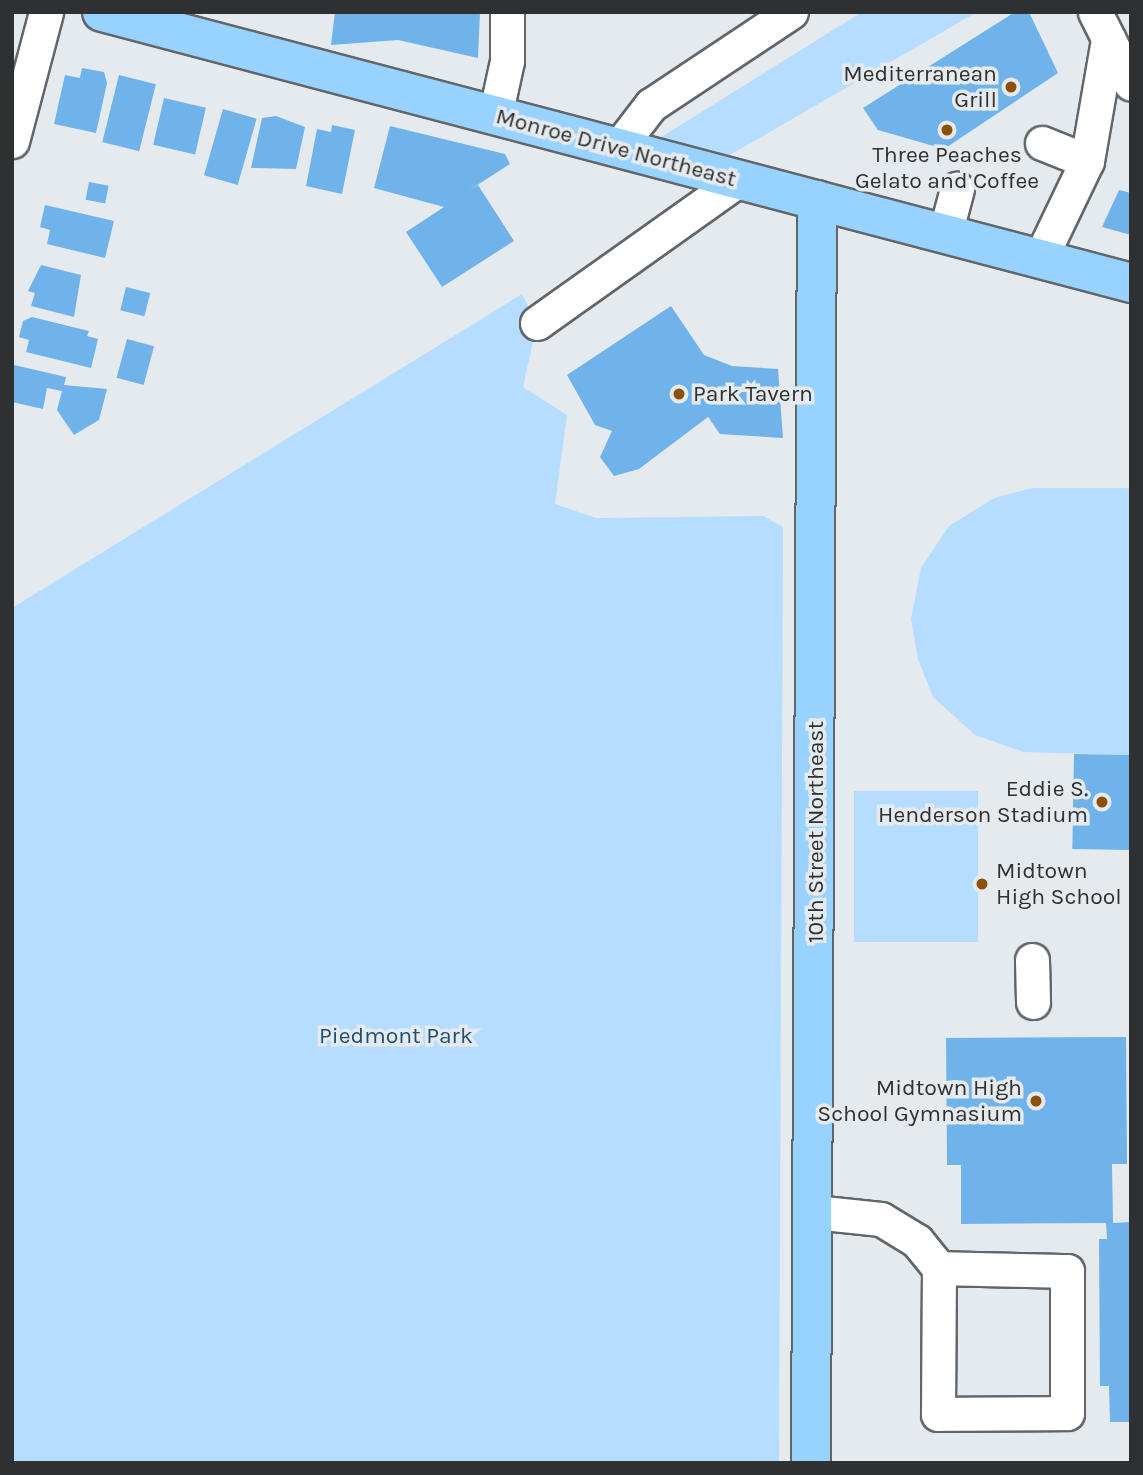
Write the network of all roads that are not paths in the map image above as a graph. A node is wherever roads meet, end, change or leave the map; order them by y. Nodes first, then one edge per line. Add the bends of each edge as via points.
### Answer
1 (46, 12) edge
2 (102, 12) edge
3 (507, 12) edge
4 (791, 12) edge
5 (1102, 26) edge
6 (1131, 84) edge
7 (495, 116) junction
8 (12, 141) edge
9 (1042, 143) dead end
10 (617, 149) junction
11 (1087, 162) junction
12 (737, 181) junction
13 (957, 189) dead end
14 (817, 200) junction
15 (945, 234) junction
16 (1040, 259) junction
17 (1131, 283) edge
18 (537, 323) dead end
19 (1032, 960) dead end
20 (1032, 1002) dead end
21 (814, 1212) junction
22 (939, 1268) junction
23 (811, 1463) edge

1 - 8 street
2 - 7 main road, Monroe Drive Northeast
3 - 7 street via 508,61
4 - 10 street via 651,105
5 - 6 street
5 - 11 street
7 - 10 main road, Monroe Drive Northeast
9 - 11 street
10 - 12 main road, Monroe Drive Northeast
11 - 16 street
12 - 14 main road, Monroe Drive Northeast
12 - 18 street
13 - 15 street
14 - 15 main road, Monroe Drive Northeast
14 - 21 main road, 10th Street Northeast
15 - 16 main road, Monroe Drive Northeast
16 - 17 main road, Monroe Drive Northeast
19 - 20 street
21 - 22 street via 881,1219 917,1241
21 - 23 main road, 10th Street Northeast
22 - 22 street via 938,1414 1067,1413 1067,1271

